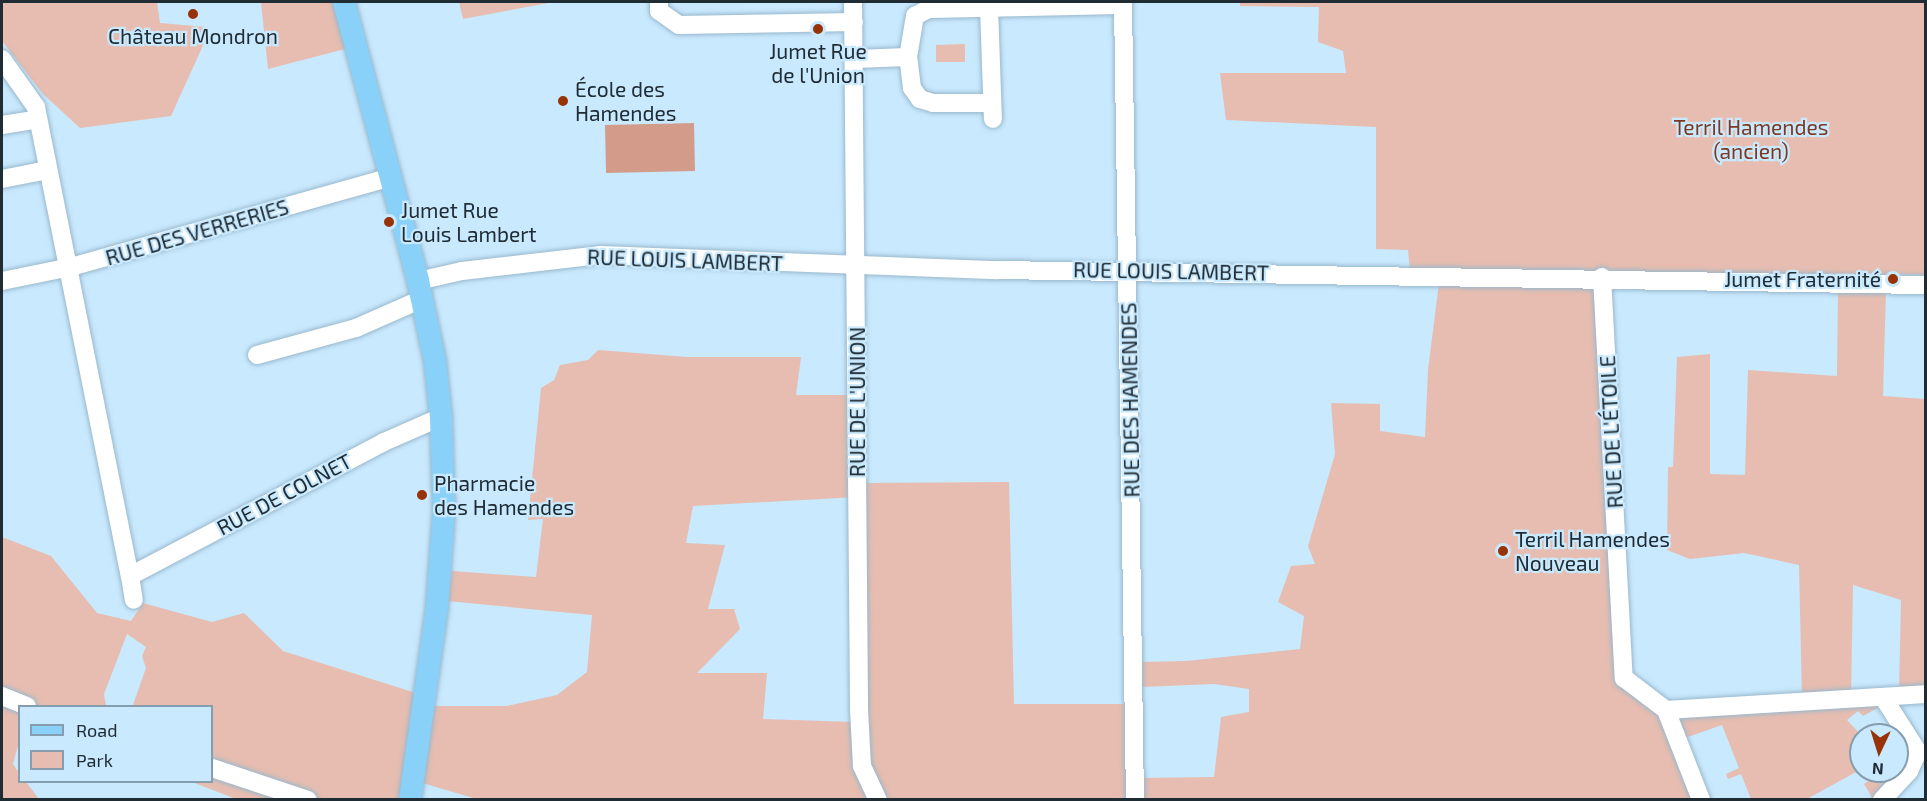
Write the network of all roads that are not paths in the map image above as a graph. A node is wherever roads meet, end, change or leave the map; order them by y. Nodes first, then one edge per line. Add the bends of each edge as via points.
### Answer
1 (344, 2) edge
2 (659, 2) edge
3 (853, 2) edge
4 (1123, 3) edge
5 (989, 8) junction
6 (854, 22) junction
7 (908, 57) junction
8 (2, 59) edge
9 (855, 59) junction
10 (38, 119) junction
11 (2, 125) edge
12 (48, 170) junction
13 (391, 177) junction
14 (2, 179) edge
15 (857, 266) junction
16 (71, 267) junction
17 (1129, 270) junction
18 (1602, 278) junction
19 (2, 281) edge
20 (1926, 285) edge
21 (420, 290) junction
22 (257, 355) dead end
23 (441, 417) junction
24 (130, 576) junction
25 (134, 600) dead end
26 (1926, 694) edge
27 (2, 696) edge
28 (1883, 696) junction
29 (24, 705) edge
30 (1666, 710) junction
31 (213, 768) edge
32 (308, 800) edge
33 (410, 800) edge
34 (878, 800) edge
35 (1135, 800) edge
36 (1701, 800) edge
37 (1882, 800) edge

1 - 13 main road
2 - 6 street via 659,11 678,26
3 - 6 street, RUE DE L'UNION
4 - 5 street
4 - 17 street, RUE DES HAMENDES
5 - 7 street via 928,9 915,16
5 - 7 street via 993,111 920,99 912,88
6 - 9 street, RUE DE L'UNION
7 - 9 street
8 - 10 street via 36,107
9 - 15 street, RUE DE L'UNION
10 - 11 street
10 - 12 street
12 - 14 street
12 - 16 street
13 - 16 street, RUE DES VERRERIES
13 - 21 main road
15 - 17 street, RUE LOUIS LAMBERT
15 - 21 street, RUE LOUIS LAMBERT via 601,255 462,271
15 - 34 street, RUE DE L'UNION via 859,709 862,766
16 - 19 street, RUE DES VERRERIES
16 - 24 street
17 - 18 street, RUE LOUIS LAMBERT
17 - 35 street, RUE DES HAMENDES
18 - 20 street, RUE LOUIS LAMBERT
18 - 30 street, RUE DE L'ÉTOILE via 1624,678
21 - 22 street, RUE LOUIS LAMBERT via 356,328
21 - 23 main road
23 - 24 street, RUE DE COLNET via 384,442
23 - 33 main road via 444,510 437,608
24 - 25 street
26 - 28 street
27 - 29 street
28 - 30 street
28 - 37 street via 1918,752 1909,771
30 - 36 street
31 - 32 street

